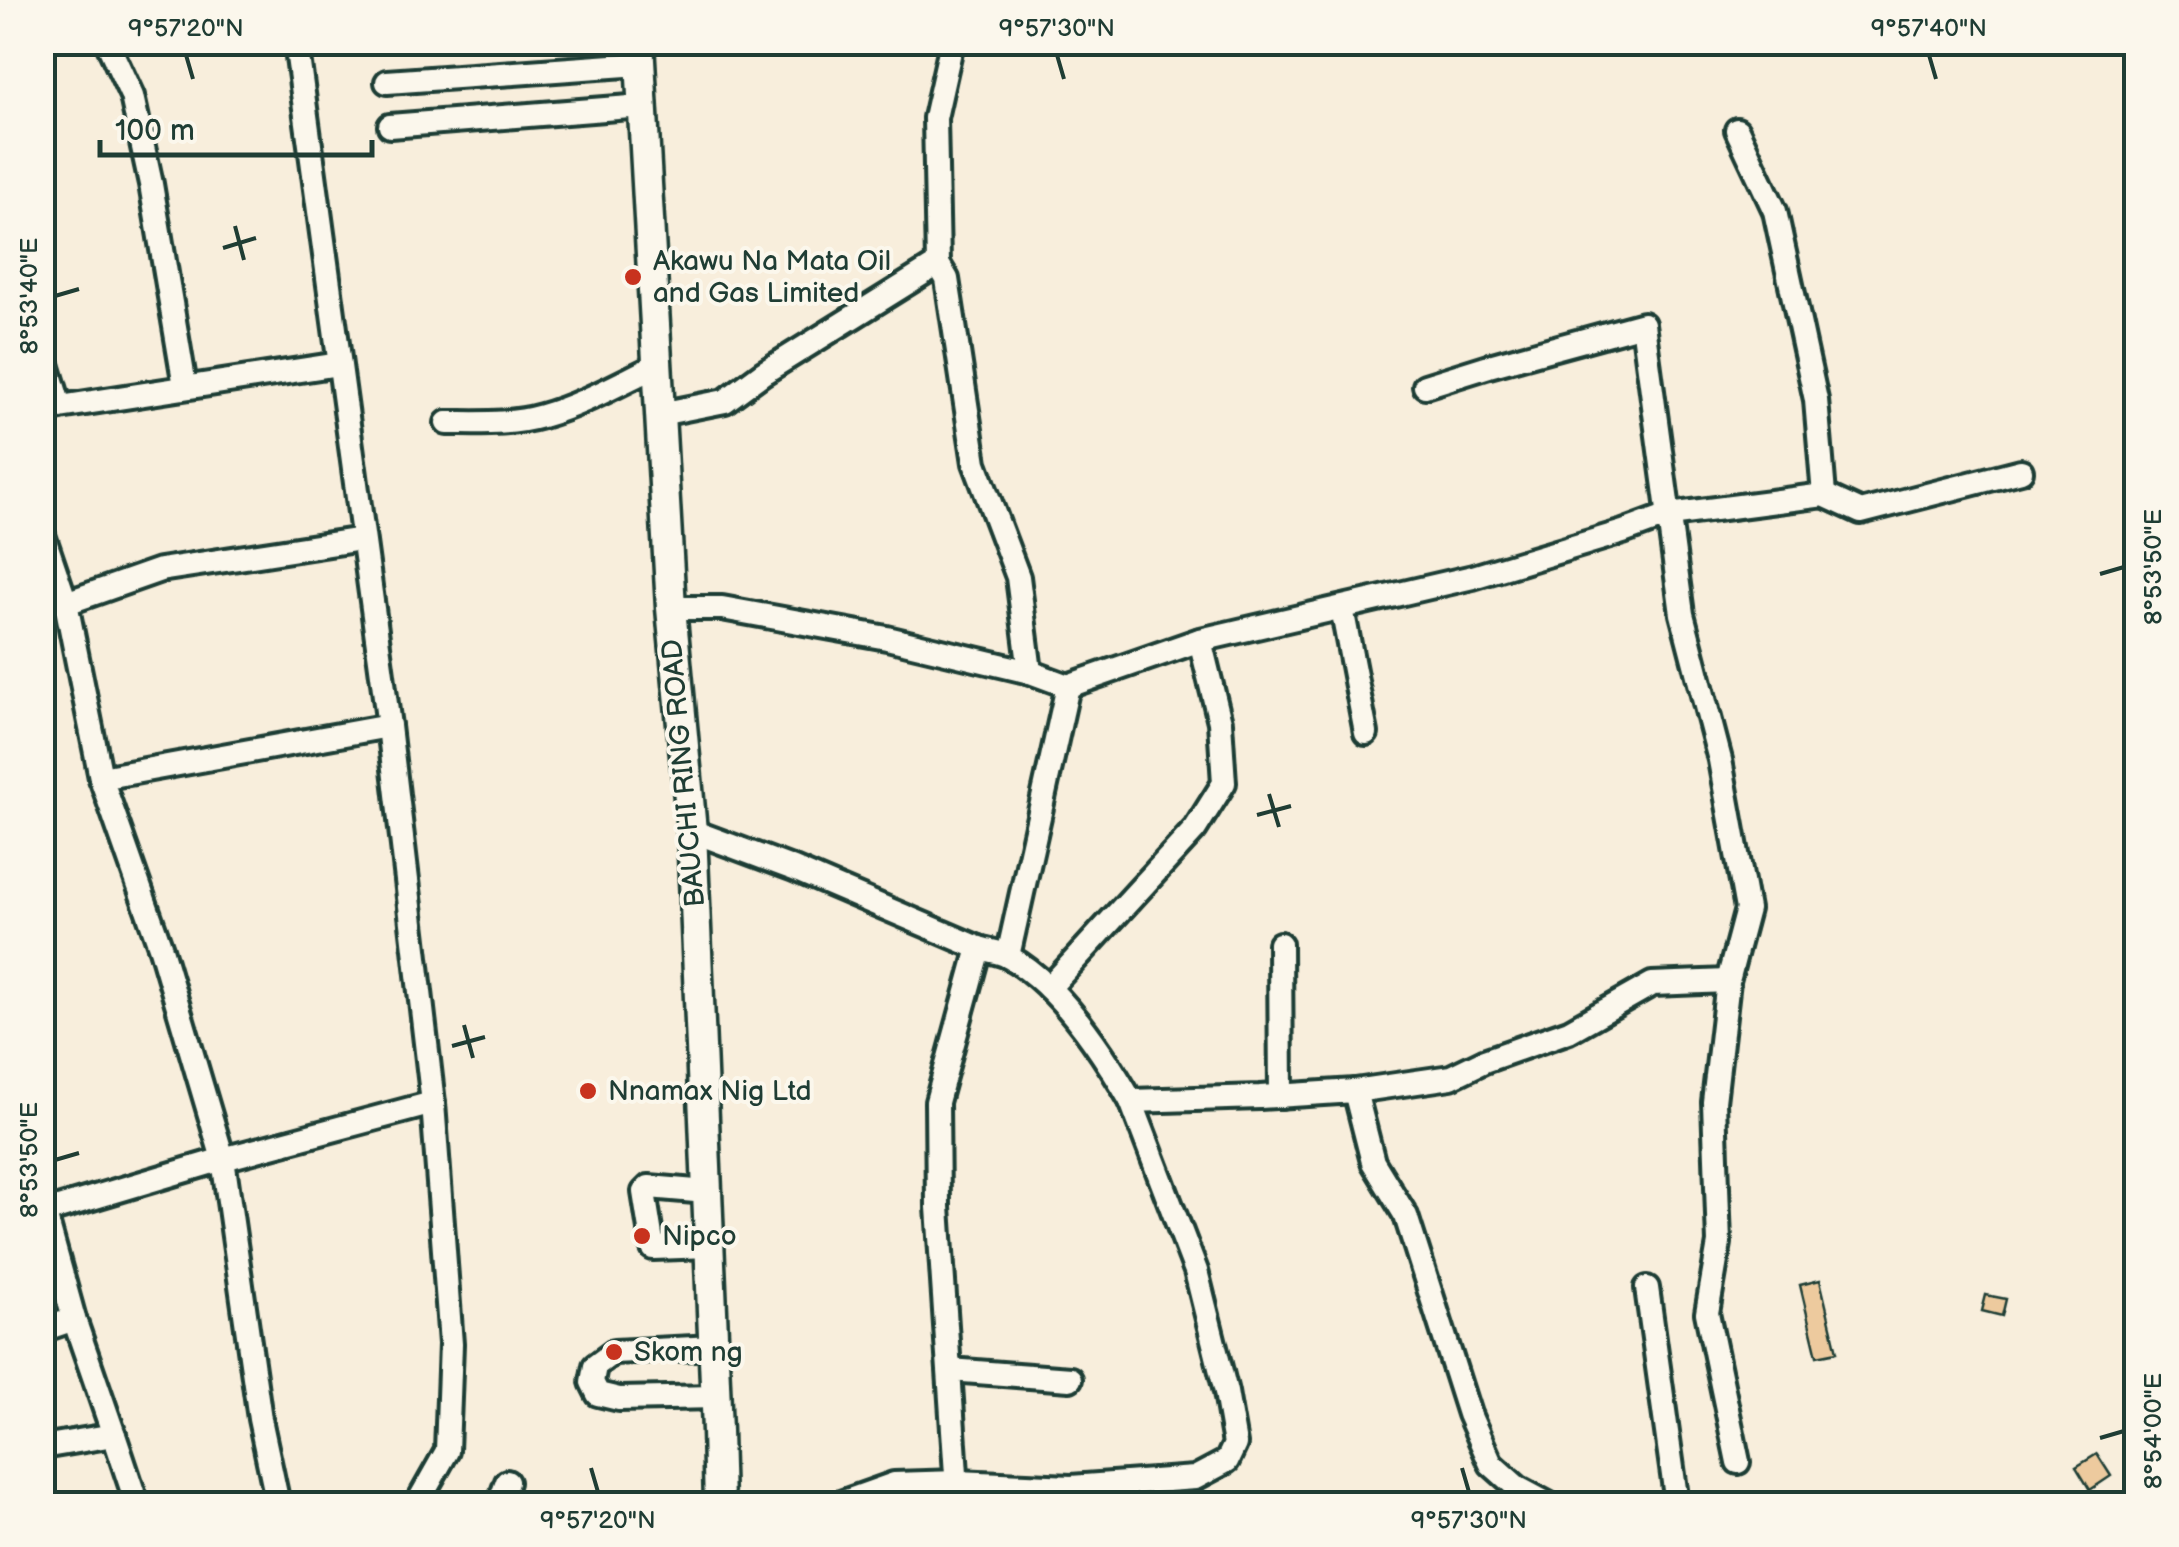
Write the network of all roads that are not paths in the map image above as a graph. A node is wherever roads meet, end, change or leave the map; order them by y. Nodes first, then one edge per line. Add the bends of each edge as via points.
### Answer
1 (107, 42) edge
2 (296, 42) edge
3 (952, 42) edge
4 (640, 53) edge
5 (387, 82) dead end
6 (642, 106) junction
7 (390, 126) dead end
8 (1737, 130) dead end
9 (938, 264) junction
10 (42, 348) edge
11 (339, 364) junction
12 (658, 365) junction
13 (185, 386) junction
14 (1425, 386) dead end
15 (51, 410) edge
16 (660, 414) junction
17 (447, 423) dead end
18 (2022, 471) dead end
19 (1824, 495) junction
20 (1669, 516) junction
21 (42, 532) edge
22 (362, 539) junction
23 (66, 603) junction
24 (670, 608) junction
25 (1342, 608) junction
26 (1200, 640) junction
27 (1030, 672) junction
28 (1068, 686) junction
29 (389, 726) junction
30 (1366, 733) dead end
31 (102, 778) junction
32 (692, 830) junction
33 (1280, 944) dead end
34 (979, 948) junction
35 (1008, 956) junction
36 (1728, 981) junction
37 (1048, 988) junction
38 (1354, 1091) junction
39 (1281, 1096) junction
40 (1131, 1101) junction
41 (433, 1104) junction
42 (224, 1159) junction
43 (707, 1192) junction
44 (44, 1207) edge
45 (710, 1246) junction
46 (1647, 1288) dead end
47 (74, 1319) junction
48 (42, 1330) edge
49 (714, 1348) junction
50 (950, 1370) junction
51 (1070, 1379) dead end
52 (716, 1397) junction
53 (114, 1435) junction
54 (42, 1448) edge
55 (1738, 1462) dead end
56 (508, 1482) dead end
57 (958, 1493) edge
58 (136, 1504) edge
59 (278, 1504) edge
60 (417, 1504) edge
61 (499, 1504) edge
62 (718, 1504) edge
63 (838, 1504) edge
64 (1548, 1504) edge
65 (1677, 1504) edge

1 - 13 street via 132,96
2 - 11 street
3 - 9 street via 934,118
4 - 5 street
4 - 6 main road, BAUCHI RING ROAD
6 - 7 street
6 - 12 main road, BAUCHI RING ROAD
8 - 19 street via 1775,211 1816,400
9 - 16 street via 725,401
9 - 27 street via 947,279 974,463 1018,577
10 - 15 street
11 - 13 street
11 - 22 street
12 - 16 main road, BAUCHI RING ROAD
12 - 17 street via 541,416
13 - 15 street
14 - 20 street via 1643,324
16 - 24 main road, BAUCHI RING ROAD
18 - 19 street via 1861,512
19 - 20 street
20 - 25 street
20 - 36 street via 1682,614 1720,760 1747,909
21 - 23 street
22 - 23 street via 160,570
22 - 29 street
23 - 31 street
24 - 27 street via 755,613
24 - 32 main road, BAUCHI RING ROAD
25 - 26 street
25 - 30 street
26 - 28 street
26 - 37 street via 1220,722 1224,783 1195,829
27 - 28 street
28 - 35 street
29 - 31 street
29 - 41 street
31 - 42 street
32 - 34 street
32 - 43 main road, BAUCHI RING ROAD
33 - 39 street
34 - 35 street
34 - 50 street via 937,1102
35 - 37 street
36 - 38 street via 1652,984 1569,1031 1451,1077
36 - 55 street via 1714,1102 1719,1243 1708,1312
37 - 40 street via 1105,1056
38 - 39 street
38 - 64 street via 1373,1162 1406,1216 1491,1464
39 - 40 street
40 - 57 street via 1196,1271 1235,1444 1227,1461 1195,1478
41 - 42 street
41 - 60 street via 452,1344 447,1451
42 - 44 street
42 - 59 street
43 - 45 main road, BAUCHI RING ROAD
43 - 45 street via 644,1192 653,1248
44 - 47 street
45 - 49 main road, BAUCHI RING ROAD
46 - 65 street
47 - 48 street
47 - 53 street
49 - 52 main road, BAUCHI RING ROAD
49 - 52 street via 614,1352 596,1366 592,1382 598,1394 620,1399
50 - 51 street
50 - 57 street
52 - 62 main road, BAUCHI RING ROAD
53 - 54 street
53 - 58 street
56 - 61 street
57 - 63 street via 894,1484

